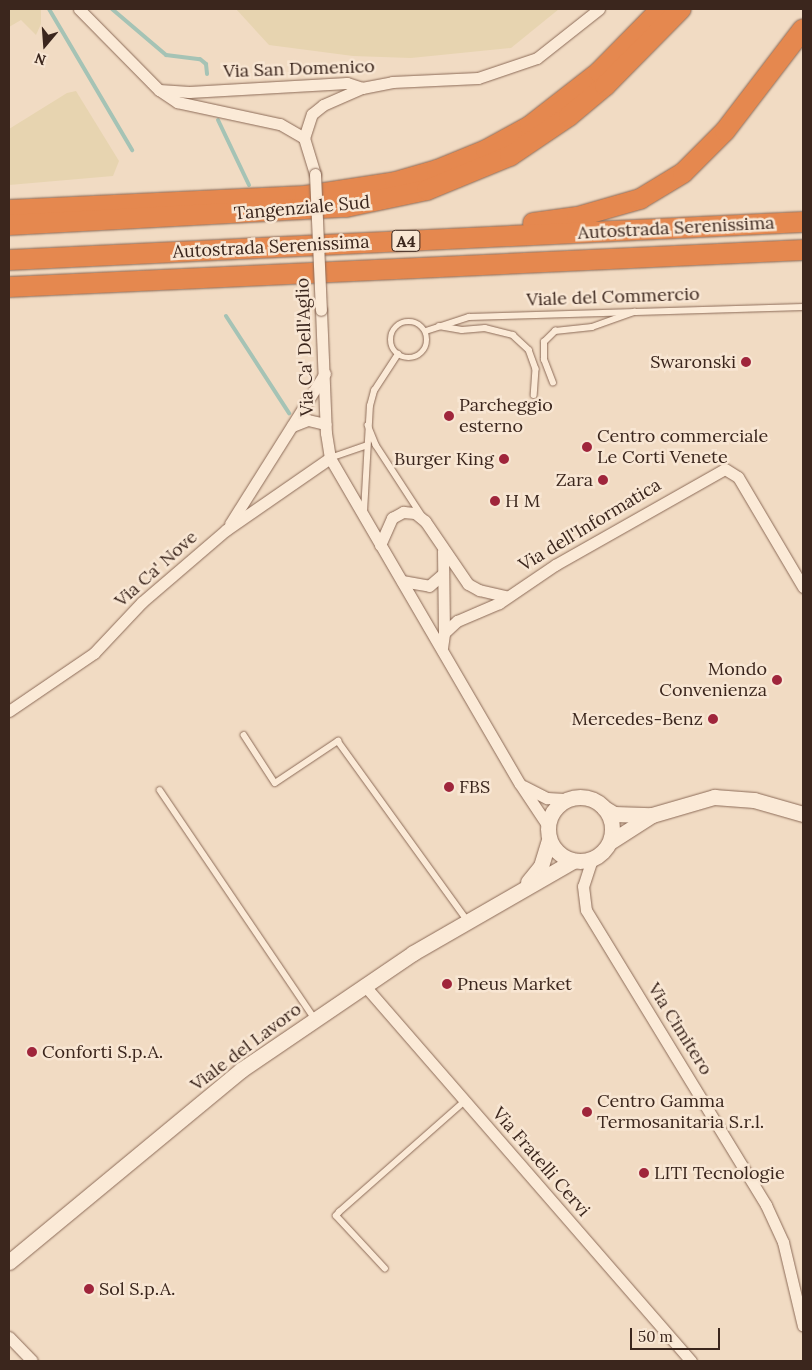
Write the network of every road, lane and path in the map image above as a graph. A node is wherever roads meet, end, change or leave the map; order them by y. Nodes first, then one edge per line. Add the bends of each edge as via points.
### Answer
1 (79, 9) edge
2 (599, 9) edge
3 (661, 9) edge
4 (681, 9) edge
5 (803, 29) edge
6 (362, 88) junction
7 (159, 90) junction
8 (304, 138) junction
9 (9, 210) edge
10 (803, 222) edge
11 (9, 225) edge
12 (433, 240) junction
13 (803, 250) edge
14 (749, 252) junction
15 (9, 260) edge
16 (803, 264) edge
17 (9, 287) edge
18 (803, 307) edge
19 (638, 310) junction
20 (437, 326) junction
21 (426, 331) junction
22 (398, 354) junction
23 (325, 373) junction
24 (553, 383) dead end
25 (534, 395) dead end
26 (368, 423) junction
27 (326, 424) junction
28 (292, 426) junction
29 (366, 445) junction
30 (330, 458) junction
31 (364, 517) junction
32 (425, 521) junction
33 (226, 530) junction
34 (380, 545) junction
35 (443, 550) junction
36 (443, 574) junction
37 (402, 581) junction
38 (803, 587) edge
39 (506, 596) junction
40 (444, 633) junction
41 (442, 648) junction
42 (9, 711) edge
43 (244, 736) dead end
44 (520, 784) junction
45 (160, 790) dead end
46 (569, 799) junction
47 (604, 808) junction
48 (652, 814) junction
49 (803, 814) edge
50 (548, 832) junction
51 (610, 842) junction
52 (592, 859) junction
53 (573, 861) junction
54 (524, 887) junction
55 (467, 920) junction
56 (365, 986) junction
57 (315, 1019) junction
58 (465, 1102) junction
59 (9, 1262) edge
60 (385, 1269) dead end
61 (803, 1326) edge
62 (9, 1337) edge
63 (32, 1361) edge
64 (691, 1361) edge

1 - 7 street
2 - 6 street, Via San Domenico via 529,61 478,78 392,82
3 - 9 highway, Tangenziale Sud via 599,72 530,126 486,150 437,170 395,182 305,196
4 - 11 highway, Tangenziale Sud via 605,86 569,116 510,156 426,190 346,207
5 - 12 highway, A4 via 725,131 683,173 640,199 577,217
6 - 7 street, Via San Domenico via 346,83 189,92
6 - 8 street via 323,104 312,114
7 - 8 street via 177,102 198,108 280,124
8 - 23 street, Via Ca' Dell'Aglio, bridge via 314,174
10 - 12 highway, Autostrada Serenissima / A4
12 - 15 highway, Autostrada Serenissima / A4
13 - 14 highway, Autostrada Serenissima / A4
14 - 16 highway, A4
14 - 17 highway, Autostrada Serenissima / A4
18 - 19 lane, Viale del Commercio
19 - 20 lane, Viale del Commercio via 469,317
19 - 24 lane via 592,328 554,331 544,342 544,360
20 - 21 lane, Viale del Commercio
20 - 25 lane via 462,330 485,328 513,335 529,350 536,369
21 - 22 lane via 428,339 424,352 413,358
21 - 22 lane via 412,321 396,326 391,340
22 - 26 lane via 374,391
23 - 27 street, Via Ca' Dell'Aglio
23 - 28 street
26 - 29 lane
26 - 32 lane via 376,445
27 - 28 street via 308,420
27 - 30 street, Via Ca' Dell'Aglio
28 - 33 street
29 - 30 lane
29 - 31 lane
30 - 31 street
30 - 33 street, Via Ca' Nove
31 - 34 street
32 - 34 street via 415,513 403,512 392,518
32 - 35 street
33 - 42 street, Via Ca' Nove via 142,602 94,653
34 - 37 street
35 - 36 street
35 - 39 street via 468,584
36 - 37 street via 429,586
36 - 40 street
37 - 41 street
38 - 39 street, Via dell'Informatica via 738,477 725,469
39 - 40 street, Via dell'Informatica via 457,621
40 - 41 street
41 - 44 street
43 - 55 lane via 275,784 338,741
44 - 46 street via 547,798
44 - 50 street
45 - 57 lane
46 - 47 street via 588,798
46 - 50 street, Viale del Lavoro via 554,809
47 - 48 street via 614,814
47 - 51 street via 612,824
48 - 49 street via 714,797 754,800
48 - 51 street
50 - 53 street via 555,849
50 - 54 street, Viale del Lavoro via 541,866
51 - 52 street
52 - 53 street, Viale del Lavoro
52 - 61 street, Via Cimitero via 584,880 586,910 766,1205 783,1242
53 - 54 street, Viale del Lavoro
54 - 55 street, Viale del Lavoro
55 - 56 street, Viale del Lavoro
56 - 57 street, Viale del Lavoro
56 - 58 street, Via Fratelli Cervi
57 - 59 street, Viale del Lavoro via 241,1070
58 - 60 lane via 336,1216
58 - 64 street, Via Fratelli Cervi
62 - 63 street

